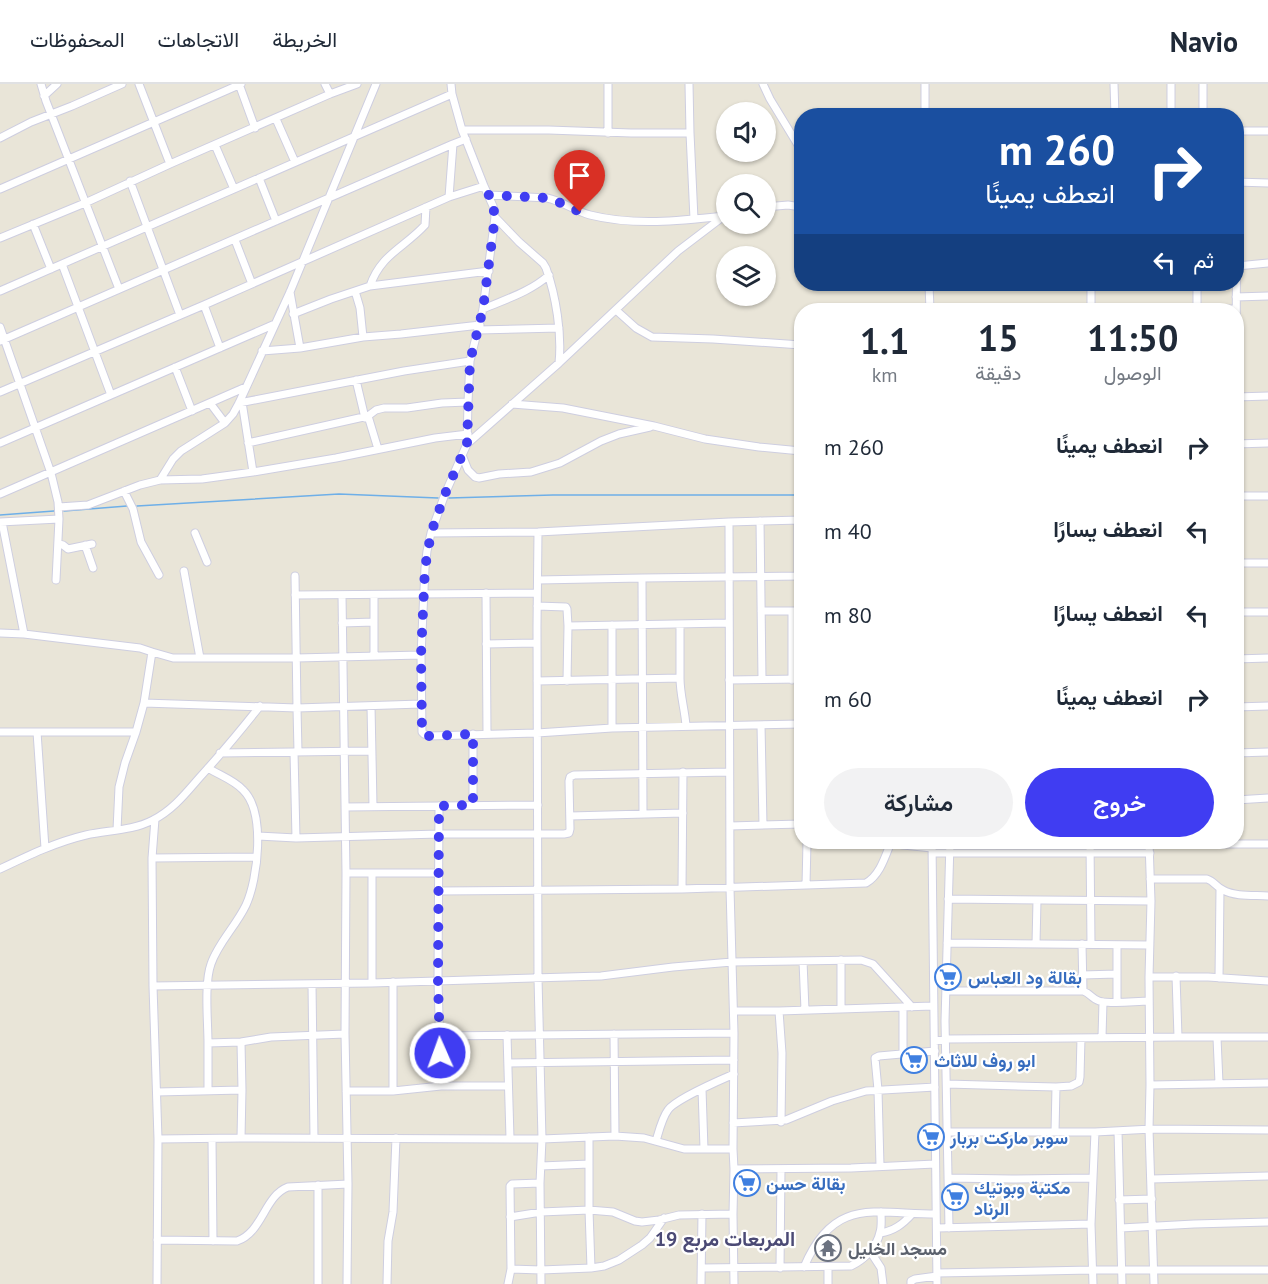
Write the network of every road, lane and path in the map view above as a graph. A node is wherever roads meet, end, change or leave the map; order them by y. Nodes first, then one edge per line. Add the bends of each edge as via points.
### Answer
1 (41, 84) edge
2 (57, 84) edge
3 (122, 84) edge
4 (139, 84) edge
5 (240, 84) edge
6 (325, 84) edge
7 (357, 84) edge
8 (376, 84) edge
9 (451, 84) edge
10 (608, 84) edge
11 (689, 84) edge
12 (762, 84) edge
13 (925, 84) edge
14 (1114, 84) edge
15 (1170, 84) edge
16 (1203, 84) edge
17 (330, 94) junction
18 (452, 94) junction
19 (44, 96) junction
20 (925, 108) edge
21 (1114, 108) edge
22 (1172, 108) edge
23 (1203, 108) edge
24 (51, 115) junction
25 (276, 119) junction
26 (154, 123) junction
27 (255, 128) junction
28 (462, 130) junction
29 (1244, 131) edge
30 (1268, 131) edge
31 (608, 133) junction
32 (690, 133) junction
33 (1, 136) edge
34 (355, 136) junction
35 (794, 138) edge
36 (466, 139) junction
37 (453, 144) junction
38 (215, 145) junction
39 (69, 159) junction
40 (294, 162) junction
41 (170, 164) junction
42 (259, 178) junction
43 (130, 182) junction
44 (1244, 182) edge
45 (1268, 183) edge
46 (483, 186) junction
47 (0, 189) edge
48 (234, 189) junction
49 (488, 195) junction
50 (449, 197) junction
51 (329, 198) junction
52 (85, 203) junction
53 (794, 206) edge
54 (426, 207) junction
55 (776, 207) edge
56 (495, 217) junction
57 (716, 217) edge
58 (694, 219) junction
59 (276, 221) junction
60 (716, 223) edge
61 (33, 224) junction
62 (147, 227) junction
63 (0, 238) edge
64 (235, 240) junction
65 (101, 246) junction
66 (302, 262) junction
67 (1268, 262) edge
68 (62, 264) junction
69 (1244, 265) edge
70 (51, 269) junction
71 (164, 270) junction
72 (489, 271) junction
73 (549, 275) junction
74 (252, 284) junction
75 (370, 286) junction
76 (119, 289) junction
77 (0, 291) edge
78 (355, 291) junction
79 (1236, 291) edge
80 (290, 292) junction
81 (1268, 296) edge
82 (1236, 297) junction
83 (1236, 303) edge
84 (204, 305) junction
85 (78, 307) junction
86 (483, 309) junction
87 (615, 310) junction
88 (293, 314) junction
89 (180, 315) junction
90 (275, 324) junction
91 (0, 327) edge
92 (479, 327) junction
93 (559, 328) junction
94 (363, 337) junction
95 (2, 340) edge
96 (794, 345) edge
97 (220, 348) junction
98 (300, 348) junction
99 (94, 351) junction
100 (262, 351) junction
101 (470, 361) junction
102 (559, 363) junction
103 (175, 367) junction
104 (356, 380) junction
105 (20, 384) junction
106 (246, 387) junction
107 (0, 392) edge
108 (111, 395) junction
109 (1268, 396) edge
110 (1244, 397) edge
111 (468, 402) junction
112 (210, 403) junction
113 (240, 403) junction
114 (512, 404) junction
115 (192, 411) junction
116 (367, 417) junction
117 (225, 423) junction
118 (654, 426) junction
119 (36, 428) junction
120 (468, 434) junction
121 (0, 443) edge
122 (248, 443) junction
123 (1268, 443) edge
124 (467, 444) junction
125 (1244, 444) edge
126 (378, 450) junction
127 (794, 450) edge
128 (462, 455) junction
129 (253, 472) junction
130 (51, 473) junction
131 (160, 480) junction
132 (124, 491) junction
133 (0, 494) edge
134 (1244, 496) edge
135 (1268, 496) edge
136 (59, 507) junction
137 (59, 519) junction
138 (794, 520) edge
139 (760, 521) junction
140 (1, 522) edge
141 (729, 522) junction
142 (538, 532) junction
143 (195, 533) dead end
144 (431, 533) junction
145 (58, 544) junction
146 (207, 562) dead end
147 (1244, 563) edge
148 (1268, 563) edge
149 (93, 568) dead end
150 (184, 571) dead end
151 (159, 575) dead end
152 (296, 576) dead end
153 (760, 576) junction
154 (794, 576) edge
155 (728, 577) junction
156 (642, 578) junction
157 (56, 580) dead end
158 (538, 580) junction
159 (423, 593) junction
160 (486, 593) junction
161 (537, 593) junction
162 (295, 595) junction
163 (342, 595) junction
164 (374, 595) junction
165 (537, 606) junction
166 (761, 611) junction
167 (792, 611) joint
168 (1244, 612) edge
169 (1268, 612) edge
170 (374, 622) junction
171 (342, 623) junction
172 (728, 623) junction
173 (643, 624) junction
174 (680, 624) junction
175 (612, 625) junction
176 (568, 626) junction
177 (0, 633) edge
178 (24, 634) junction
179 (537, 643) junction
180 (486, 644) junction
181 (152, 652) junction
182 (421, 655) junction
183 (374, 656) junction
184 (343, 657) junction
185 (200, 658) junction
186 (296, 658) junction
187 (1268, 658) edge
188 (1244, 659) edge
189 (642, 678) junction
190 (680, 678) junction
191 (612, 679) junction
192 (762, 679) junction
193 (729, 680) junction
194 (792, 680) joint
195 (537, 681) junction
196 (567, 681) junction
197 (144, 703) junction
198 (421, 704) junction
199 (260, 706) junction
200 (371, 706) junction
201 (1268, 706) edge
202 (344, 707) junction
203 (1244, 707) edge
204 (297, 708) junction
205 (794, 724) edge
206 (761, 725) junction
207 (686, 726) junction
208 (729, 726) junction
209 (612, 728) junction
210 (642, 728) junction
211 (0, 732) edge
212 (36, 732) junction
213 (136, 732) junction
214 (537, 733) junction
215 (473, 734) junction
216 (487, 734) junction
217 (371, 751) junction
218 (296, 752) junction
219 (344, 752) junction
220 (1268, 752) edge
221 (220, 753) junction
222 (1244, 753) edge
223 (208, 768) junction
224 (683, 772) junction
225 (729, 772) junction
226 (642, 773) junction
227 (1268, 798) edge
228 (1244, 800) edge
229 (538, 804) junction
230 (473, 805) junction
231 (373, 806) junction
232 (439, 806) junction
233 (345, 807) junction
234 (683, 813) junction
235 (643, 814) junction
236 (570, 816) junction
237 (156, 819) junction
238 (794, 824) edge
239 (764, 825) junction
240 (730, 826) junction
241 (117, 830) junction
242 (439, 834) junction
243 (537, 835) junction
244 (258, 836) junction
245 (344, 836) junction
246 (296, 838) junction
247 (1244, 844) edge
248 (1268, 844) edge
249 (45, 848) junction
250 (807, 849) edge
251 (888, 849) edge
252 (932, 849) edge
253 (939, 849) edge
254 (1150, 849) edge
255 (950, 852) junction
256 (1090, 852) junction
257 (1150, 853) junction
258 (256, 857) junction
259 (152, 858) junction
260 (0, 869) edge
261 (346, 873) junction
262 (372, 873) junction
263 (438, 873) junction
264 (1150, 879) junction
265 (806, 885) junction
266 (730, 888) junction
267 (682, 889) junction
268 (1220, 889) junction
269 (538, 890) junction
270 (438, 891) junction
271 (1268, 896) edge
272 (948, 899) junction
273 (1037, 900) junction
274 (1091, 901) junction
275 (1150, 901) junction
276 (947, 943) junction
277 (1036, 944) junction
278 (1087, 944) junction
279 (1117, 945) junction
280 (1149, 945) junction
281 (841, 960) junction
282 (803, 961) junction
283 (732, 962) junction
284 (1117, 974) junction
285 (1082, 975) junction
286 (1176, 976) junction
287 (1149, 977) junction
288 (538, 978) junction
289 (1219, 978) junction
290 (438, 981) junction
291 (1268, 981) edge
292 (393, 982) junction
293 (372, 983) junction
294 (312, 984) junction
295 (344, 984) junction
296 (208, 985) junction
297 (153, 986) junction
298 (946, 991) junction
299 (1083, 991) junction
300 (1149, 1001) junction
301 (1103, 1002) junction
302 (1118, 1002) junction
303 (933, 1006) junction
304 (903, 1007) junction
305 (912, 1007) junction
306 (841, 1009) junction
307 (805, 1010) junction
308 (734, 1011) junction
309 (779, 1011) junction
310 (734, 1033) junction
311 (345, 1034) junction
312 (539, 1034) junction
313 (614, 1034) junction
314 (313, 1035) junction
315 (507, 1035) junction
316 (440, 1036) junction
317 (1102, 1037) junction
318 (1179, 1037) junction
319 (1268, 1037) edge
320 (1081, 1038) junction
321 (1150, 1038) junction
322 (1217, 1038) junction
323 (946, 1040) junction
324 (935, 1041) junction
325 (241, 1042) junction
326 (208, 1043) junction
327 (935, 1051) junction
328 (903, 1054) junction
329 (734, 1060) junction
330 (615, 1061) junction
331 (540, 1062) junction
332 (508, 1063) junction
333 (734, 1074) junction
334 (1219, 1083) junction
335 (1268, 1083) edge
336 (947, 1084) junction
337 (1150, 1085) junction
338 (441, 1086) junction
339 (508, 1086) junction
340 (935, 1087) junction
341 (1056, 1087) junction
342 (702, 1089) junction
343 (242, 1090) junction
344 (878, 1090) junction
345 (208, 1091) junction
346 (346, 1091) junction
347 (393, 1091) junction
348 (157, 1092) junction
349 (781, 1122) junction
350 (733, 1123) junction
351 (1149, 1129) junction
352 (1268, 1130) edge
353 (1118, 1131) junction
354 (948, 1132) junction
355 (1055, 1132) junction
356 (1095, 1132) junction
357 (589, 1137) junction
358 (615, 1137) junction
359 (212, 1138) junction
360 (241, 1138) junction
361 (314, 1138) junction
362 (346, 1138) junction
363 (396, 1138) junction
364 (510, 1138) junction
365 (158, 1139) junction
366 (542, 1139) junction
367 (656, 1140) junction
368 (704, 1149) junction
369 (733, 1149) junction
370 (589, 1164) junction
371 (935, 1164) junction
372 (541, 1166) junction
373 (880, 1166) junction
374 (734, 1169) junction
375 (781, 1169) junction
376 (1268, 1176) edge
377 (948, 1178) junction
378 (1092, 1178) junction
379 (1151, 1179) junction
380 (540, 1183) junction
381 (348, 1184) junction
382 (318, 1185) junction
383 (1152, 1199) junction
384 (1119, 1200) junction
385 (589, 1210) junction
386 (541, 1212) junction
387 (881, 1212) junction
388 (702, 1214) junction
389 (733, 1214) junction
390 (912, 1214) junction
391 (936, 1214) junction
392 (510, 1217) junction
393 (664, 1218) junction
394 (1268, 1222) edge
395 (1091, 1224) junction
396 (1152, 1226) junction
397 (936, 1228) junction
398 (949, 1228) junction
399 (1121, 1228) junction
400 (880, 1233) junction
401 (157, 1240) junction
402 (213, 1241) junction
403 (870, 1251) junction
404 (804, 1267) junction
405 (828, 1267) junction
406 (702, 1268) junction
407 (734, 1268) junction
408 (780, 1268) junction
409 (511, 1269) junction
410 (591, 1269) junction
411 (1268, 1269) edge
412 (541, 1270) junction
413 (1092, 1270) junction
414 (1122, 1270) junction
415 (1153, 1270) junction
416 (937, 1278) edge
417 (157, 1284) edge
418 (318, 1284) edge
419 (346, 1284) edge
420 (387, 1284) edge
421 (508, 1284) edge
422 (541, 1284) edge
423 (701, 1284) edge
424 (734, 1284) edge
425 (828, 1284) edge
426 (883, 1284) edge
427 (911, 1284) edge
428 (1093, 1284) edge
429 (1122, 1284) edge
430 (1154, 1284) edge

1 - 19 street
2 - 19 street
3 - 24 street
4 - 26 street
5 - 26 street
5 - 27 street
6 - 17 street
7 - 17 street
8 - 34 street
9 - 18 street
10 - 31 street
11 - 32 street
12 - 35 street
13 - 20 street
14 - 21 street
15 - 22 street
16 - 23 street
17 - 25 street
18 - 28 street
18 - 34 street
19 - 24 street
24 - 33 street
24 - 39 street
25 - 27 street
25 - 40 street
26 - 39 street
26 - 41 street
27 - 38 street
28 - 31 street
28 - 36 street
29 - 30 street
31 - 32 street
32 - 58 street
34 - 40 street
34 - 51 street
36 - 37 street
36 - 46 street
37 - 50 street
37 - 51 street
38 - 41 street
38 - 48 street
39 - 47 street
39 - 52 street
40 - 42 street
41 - 43 street
42 - 48 street
42 - 59 street
43 - 52 street
43 - 62 street
44 - 45 street
46 - 49 street
46 - 50 street
48 - 62 street
49 - 56 street
49 - 58 street via 547,198 580,212 625,221
50 - 54 street
51 - 59 street
51 - 66 street
52 - 61 street
52 - 65 street
53 - 55 street
54 - 66 street
54 - 75 street via 425,225 386,258
56 - 72 street
56 - 73 street via 543,263
57 - 58 street
59 - 64 street
60 - 87 street via 678,251
61 - 63 street
61 - 70 street
62 - 65 street
62 - 71 street
64 - 71 street
64 - 74 street
65 - 68 street
65 - 76 street
66 - 74 street
66 - 80 street
67 - 69 street
68 - 70 street
68 - 85 street
70 - 77 street
71 - 76 street
71 - 89 street
72 - 75 street
72 - 86 street
73 - 86 street via 528,290
73 - 93 street
74 - 84 street
75 - 78 street
76 - 85 street
78 - 88 street
78 - 94 street
79 - 82 street
80 - 88 street
80 - 90 street
81 - 82 street
82 - 83 street
84 - 89 street
84 - 97 street
85 - 95 street
85 - 99 street
86 - 92 street
87 - 96 street via 651,338
87 - 102 street
88 - 98 street
89 - 99 street
90 - 97 street
90 - 100 street
91 - 95 street
92 - 93 street
92 - 94 street
92 - 101 street
93 - 102 street
94 - 98 street
95 - 105 street
97 - 103 street
98 - 100 street
99 - 105 street
99 - 108 street
100 - 106 street
101 - 104 street
101 - 111 street
102 - 114 street
103 - 108 street
103 - 115 street
104 - 113 street
104 - 116 street
105 - 107 street
105 - 119 street
106 - 112 street
106 - 113 street
108 - 119 street
109 - 110 street
111 - 116 street via 384,408
111 - 120 street
112 - 115 street
112 - 117 street
113 - 117 street
113 - 122 street
114 - 118 street via 563,408
114 - 124 street
115 - 130 street
116 - 122 street
116 - 126 street
117 - 131 street via 181,451
118 - 127 street via 705,439
118 - 128 street via 619,434 560,463 531,472 479,478 468,470
119 - 121 street
119 - 130 street
120 - 124 street
120 - 126 street
122 - 129 street
123 - 125 street
124 - 128 street
126 - 129 street
128 - 144 street
129 - 131 street
130 - 133 street
130 - 136 street
131 - 132 street
132 - 136 street via 88,505
132 - 151 street via 141,542
134 - 135 street
136 - 137 street
137 - 140 street
137 - 145 street
138 - 139 street
139 - 141 street
139 - 153 street
140 - 178 street
141 - 142 street
141 - 155 street
142 - 144 street
142 - 158 street
143 - 146 street
144 - 159 street
145 - 149 street via 68,549 89,545
145 - 157 street
147 - 148 street
150 - 185 street
152 - 162 street
153 - 154 street
153 - 155 street
153 - 166 street
155 - 156 street
155 - 172 street
156 - 158 street
156 - 173 street
158 - 161 street
159 - 160 street
159 - 164 street
159 - 182 street
160 - 161 street
160 - 180 street
161 - 165 street
162 - 163 street
162 - 186 street
163 - 164 street
163 - 171 street
164 - 170 street
165 - 176 street via 566,607
165 - 179 street
166 - 167 street
166 - 192 street
167 - 194 street
168 - 169 street
170 - 171 street
170 - 183 street
171 - 184 street
172 - 174 street
172 - 193 street
173 - 174 street
173 - 175 street
173 - 189 street
174 - 190 street
175 - 176 street
175 - 191 street
176 - 196 street
177 - 178 street
178 - 181 street
179 - 180 street
179 - 195 street
180 - 216 street
181 - 185 street via 174,658
181 - 197 street
182 - 183 street
182 - 198 street
183 - 184 street
184 - 186 street
184 - 202 street
185 - 186 street
186 - 204 street
187 - 188 street
189 - 190 street
189 - 191 street
189 - 210 street
190 - 207 street
191 - 196 street
191 - 209 street
192 - 193 street
192 - 194 street
193 - 208 street
195 - 196 street
195 - 214 street
197 - 199 street
197 - 213 street
198 - 200 street
198 - 215 street via 424,735
199 - 204 street
199 - 221 street
200 - 202 street
200 - 217 street
201 - 203 street
202 - 204 street
202 - 219 street
204 - 218 street
205 - 206 street
206 - 208 street
206 - 239 street
207 - 208 street
207 - 210 street
208 - 225 street
209 - 210 street
209 - 214 street
210 - 226 street
211 - 212 street
212 - 213 street
212 - 249 street
213 - 241 street via 119,787
214 - 216 street
214 - 229 street
215 - 216 street
215 - 230 street
217 - 219 street
217 - 231 street
218 - 219 street
218 - 221 street
218 - 246 street
219 - 233 street
220 - 222 street
221 - 223 street
223 - 237 street via 173,807
223 - 244 street via 249,796
224 - 225 street
224 - 226 street
224 - 234 street
225 - 240 street
226 - 235 street
226 - 236 street via 570,777
227 - 228 street
229 - 230 street
229 - 243 street
230 - 232 street
231 - 232 street
231 - 233 street
232 - 242 street
233 - 245 street
234 - 235 street
234 - 267 street
235 - 236 street
236 - 243 street via 569,833
237 - 241 street
237 - 259 street
238 - 239 street
239 - 240 street
240 - 266 street
241 - 249 street via 71,838
242 - 243 street
242 - 245 street
242 - 263 street
243 - 269 street
244 - 246 street
244 - 258 street
245 - 246 street
245 - 261 street
247 - 248 street
249 - 260 street
250 - 265 street
251 - 265 street via 878,872 866,884
252 - 303 street
253 - 255 street
254 - 257 street
255 - 256 street
255 - 272 street
256 - 257 street
256 - 274 street
257 - 264 street
258 - 259 street
258 - 296 street via 254,882 246,904 216,952 208,972
259 - 297 street
261 - 262 street
261 - 295 street
262 - 263 street
262 - 293 street
263 - 270 street
264 - 268 street via 1207,879
264 - 275 street
265 - 266 street
266 - 267 street
266 - 283 street
267 - 269 street
268 - 271 street
268 - 289 street
269 - 270 street
269 - 288 street
270 - 290 street
272 - 273 street
272 - 276 street
273 - 274 street
273 - 277 street
274 - 275 street
274 - 278 street
275 - 280 street
276 - 277 street
276 - 298 street
277 - 278 street
278 - 279 street
278 - 285 street
279 - 280 street
279 - 284 street
280 - 287 street
281 - 282 street
281 - 305 street via 873,964
281 - 306 street
282 - 283 street
282 - 307 street
283 - 288 street via 601,976
283 - 308 street
284 - 285 street
284 - 302 street
285 - 299 street
286 - 287 street
286 - 289 street
286 - 318 street
287 - 300 street
288 - 290 street
288 - 312 street
289 - 291 street
290 - 292 street
290 - 316 street
292 - 293 street
292 - 347 street
293 - 295 street
294 - 295 street
294 - 296 street
294 - 314 street
295 - 311 street
296 - 297 street
296 - 326 street
297 - 348 street
298 - 299 street
298 - 323 street
299 - 301 street
300 - 302 street
300 - 321 street
301 - 302 street
301 - 317 street
303 - 305 street
303 - 324 street
304 - 305 street
304 - 306 street
304 - 328 street
306 - 307 street
307 - 309 street
308 - 309 street
308 - 310 street
309 - 349 street
310 - 313 street
310 - 329 street
311 - 314 street
311 - 346 street
312 - 313 street
312 - 315 street
312 - 331 street
313 - 330 street
314 - 325 street via 271,1036
314 - 361 street
315 - 316 street
315 - 332 street
316 - 338 street
317 - 320 street
317 - 321 street
318 - 321 street
318 - 322 street
319 - 322 street
320 - 323 street
320 - 341 street via 1079,1082
321 - 337 street
322 - 334 street
323 - 324 street
323 - 336 street
324 - 327 street
325 - 326 street
325 - 343 street
326 - 345 street
327 - 328 street
327 - 340 street
328 - 344 street via 875,1058
329 - 330 street
329 - 333 street
330 - 331 street
330 - 358 street
331 - 332 street
331 - 366 street
332 - 339 street
333 - 342 street
333 - 350 street
334 - 335 street
334 - 337 street
336 - 341 street
336 - 354 street
337 - 351 street
338 - 339 street
338 - 347 street
339 - 364 street
340 - 344 street
340 - 371 street
341 - 355 street
342 - 367 street via 669,1108
342 - 368 street
343 - 345 street
343 - 360 street
344 - 349 street via 832,1101
344 - 373 street
345 - 348 street
346 - 347 street
346 - 362 street
348 - 365 street
349 - 350 street
350 - 369 street
351 - 352 street
351 - 353 street
351 - 379 street
353 - 356 street
353 - 384 street
354 - 355 street
354 - 377 street
355 - 356 street
356 - 378 street
357 - 358 street
357 - 366 street
357 - 370 street
358 - 367 street
359 - 360 street
359 - 365 street
359 - 402 street
360 - 361 street
361 - 362 street
362 - 363 street
362 - 381 street
363 - 364 street
363 - 420 street
364 - 366 street
365 - 401 street
366 - 372 street
367 - 368 street via 676,1147
368 - 369 street
369 - 374 street
370 - 372 street
370 - 385 street
371 - 373 street
371 - 391 street
372 - 380 street
373 - 375 street
374 - 375 street
374 - 389 street
375 - 408 street
376 - 379 street
377 - 378 street
377 - 398 street
378 - 395 street
379 - 383 street
380 - 386 street
380 - 392 street via 510,1185
381 - 382 street
381 - 419 street
382 - 402 street via 280,1190 242,1239
382 - 418 street
383 - 384 street
383 - 396 street
384 - 399 street
385 - 386 street
385 - 393 street via 613,1212 642,1222
385 - 410 street
386 - 392 street
386 - 412 street
387 - 390 street
387 - 400 street
387 - 404 street via 858,1213 836,1223 815,1244
388 - 389 street
388 - 393 street
388 - 406 street
389 - 407 street
390 - 391 street
390 - 400 street via 900,1226
391 - 397 street
392 - 409 street
393 - 410 street via 650,1238 634,1251
394 - 396 street
395 - 398 street
395 - 413 street
396 - 399 street
396 - 415 street
397 - 398 street
397 - 416 street
399 - 414 street
400 - 403 street
401 - 402 street
401 - 417 street
403 - 405 street via 851,1266
403 - 426 street via 880,1268
404 - 405 street
404 - 408 street
405 - 425 street
406 - 407 street
406 - 423 street
407 - 408 street
407 - 424 street
409 - 412 street
409 - 421 street
410 - 412 street
411 - 415 street
412 - 422 street
413 - 414 street
413 - 416 street
413 - 428 street
414 - 415 street
414 - 429 street
415 - 430 street
416 - 427 street via 915,1279

